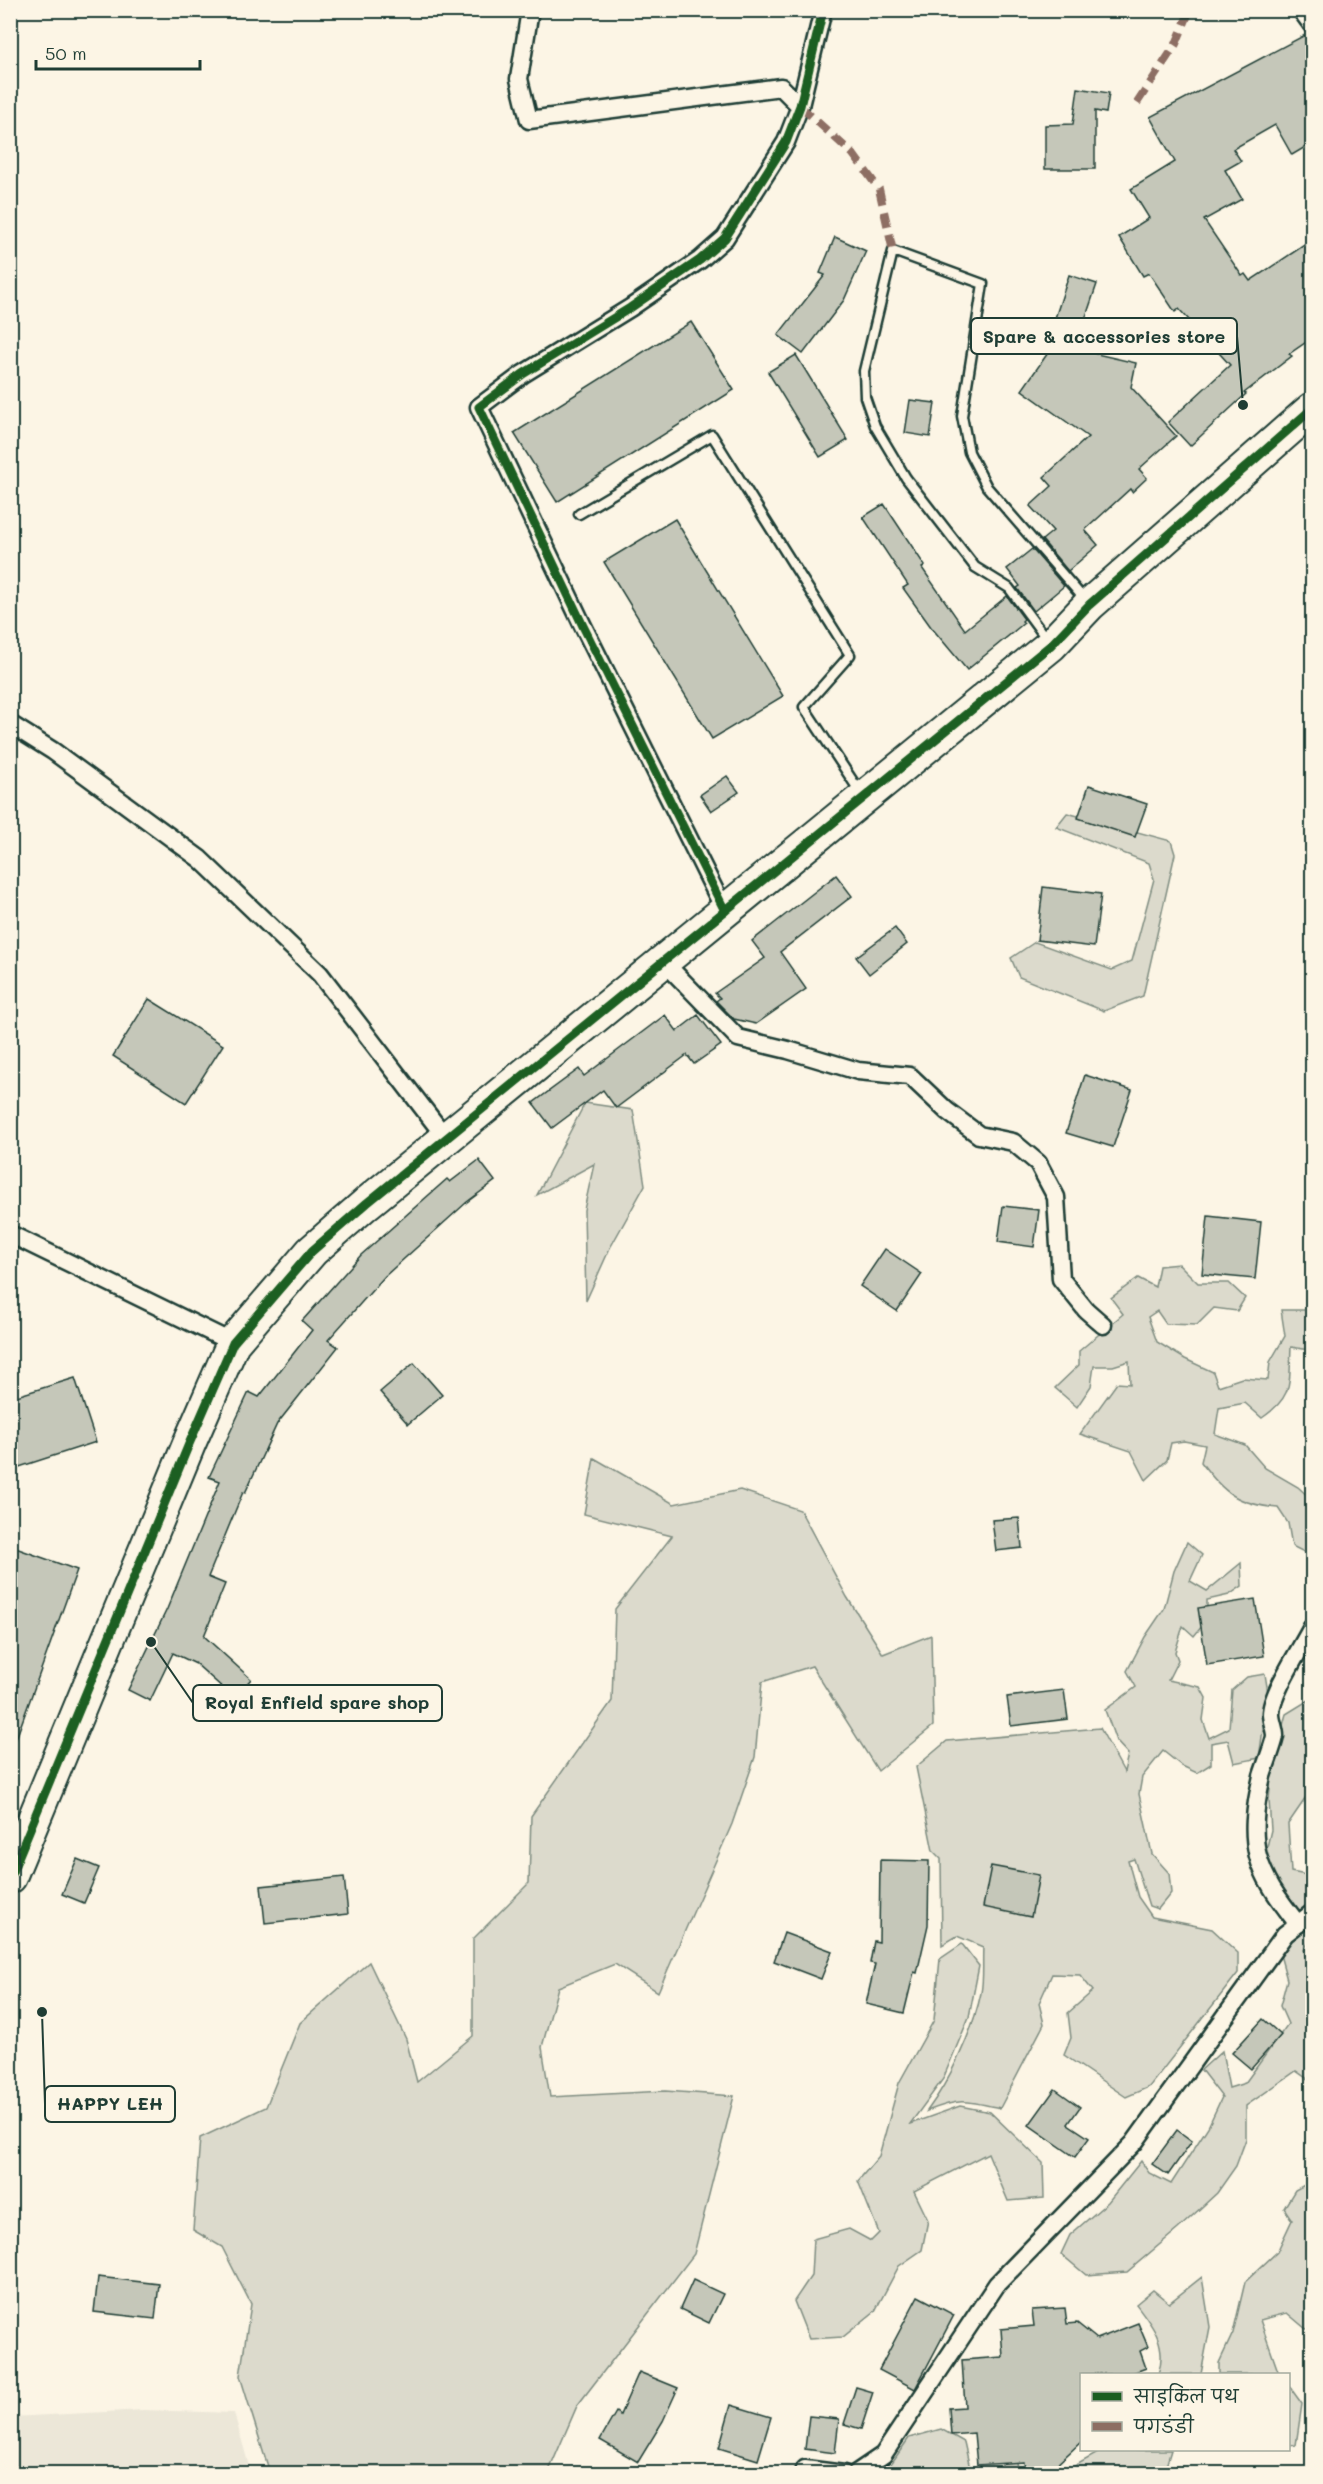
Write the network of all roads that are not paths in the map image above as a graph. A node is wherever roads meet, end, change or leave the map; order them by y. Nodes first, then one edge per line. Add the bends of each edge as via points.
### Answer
1 (530, 10) edge
2 (823, 10) edge
3 (1301, 10) edge
4 (1312, 25) edge
5 (800, 106) junction
6 (1312, 409) edge
7 (579, 514) dead end
8 (1089, 605) junction
9 (1051, 645) junction
10 (10, 724) edge
11 (864, 798) junction
12 (725, 910) junction
13 (663, 961) junction
14 (446, 1138) junction
15 (10, 1234) edge
16 (1103, 1325) dead end
17 (233, 1343) junction
18 (1312, 1627) edge
19 (10, 1877) edge
20 (1312, 1913) edge
21 (1298, 1924) junction
22 (802, 2474) edge
23 (844, 2474) edge
24 (855, 2474) edge

1 - 5 street via 519,79 529,120 781,87
2 - 5 street
3 - 4 street
5 - 12 street via 786,142 726,238 674,278 523,374 479,407
6 - 8 highway
7 - 11 lane via 712,435 850,655 804,707
8 - 9 highway
8 - 9 lane via 987,487 969,452 962,416 983,284 893,251 864,371 865,397 875,426 906,478 975,567 1009,588
9 - 11 highway
10 - 14 street via 200,859 320,974
11 - 12 highway
12 - 13 highway
13 - 14 highway
13 - 16 street via 738,1038 858,1071 910,1076 979,1135 1013,1142 1038,1163 1056,1197 1061,1279
14 - 17 highway via 312,1251
15 - 17 street
17 - 19 highway
18 - 21 street via 1276,1694 1271,1712 1275,1737 1257,1798 1254,1843 1262,1871 1275,1895
20 - 21 street
21 - 24 street via 1285,1934 1134,2143 997,2284 884,2455
22 - 23 street via 805,2469

